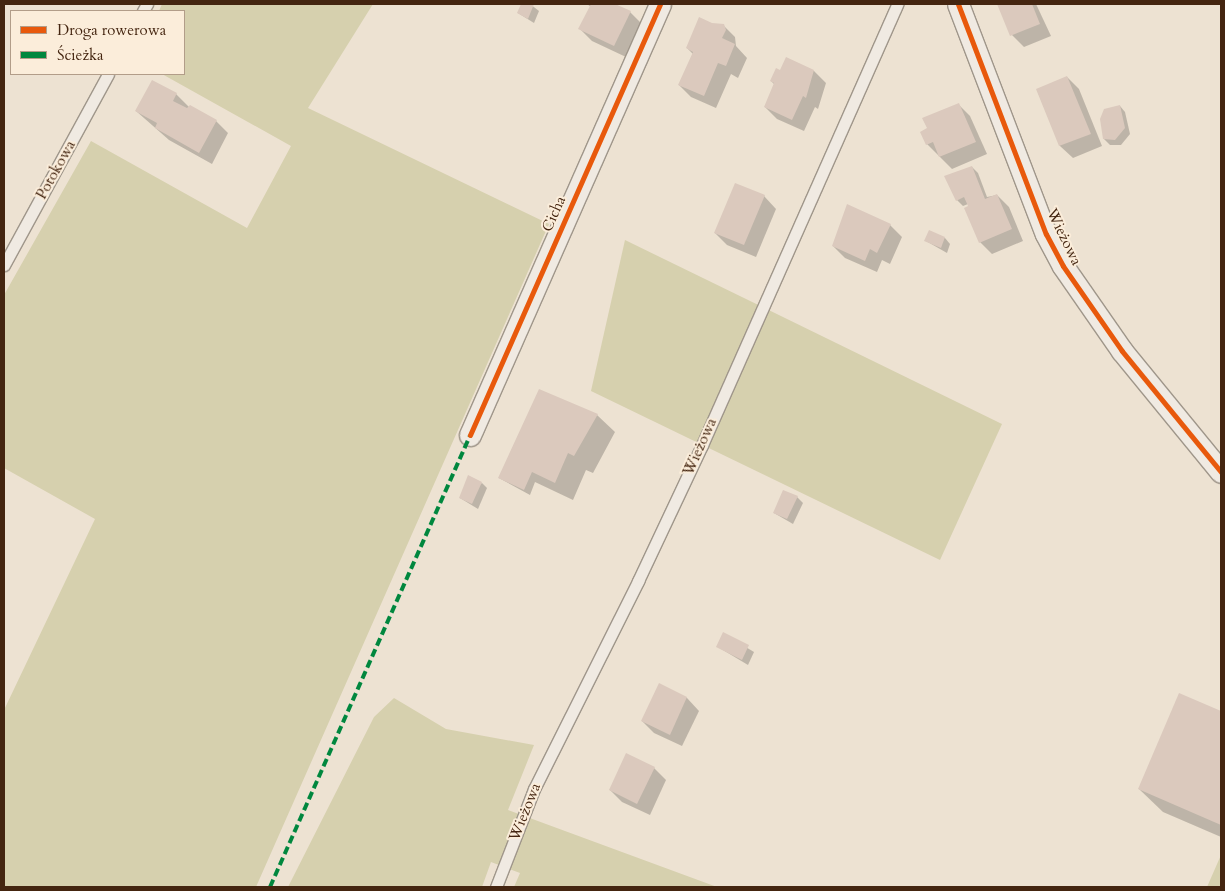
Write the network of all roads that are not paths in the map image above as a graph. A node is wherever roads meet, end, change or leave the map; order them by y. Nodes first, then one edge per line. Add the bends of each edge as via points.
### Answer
1 (660, 4) edge
2 (897, 4) edge
3 (958, 4) edge
4 (107, 75) edge
5 (4, 265) edge
6 (470, 435) dead end
7 (1221, 472) edge
8 (496, 887) edge

1 - 6 street, Cicha
2 - 8 lane, Wieżowa via 702,445 638,582 534,789
3 - 7 street, Wieżowa via 1046,234 1063,266 1122,351
4 - 5 lane, Potokowa

